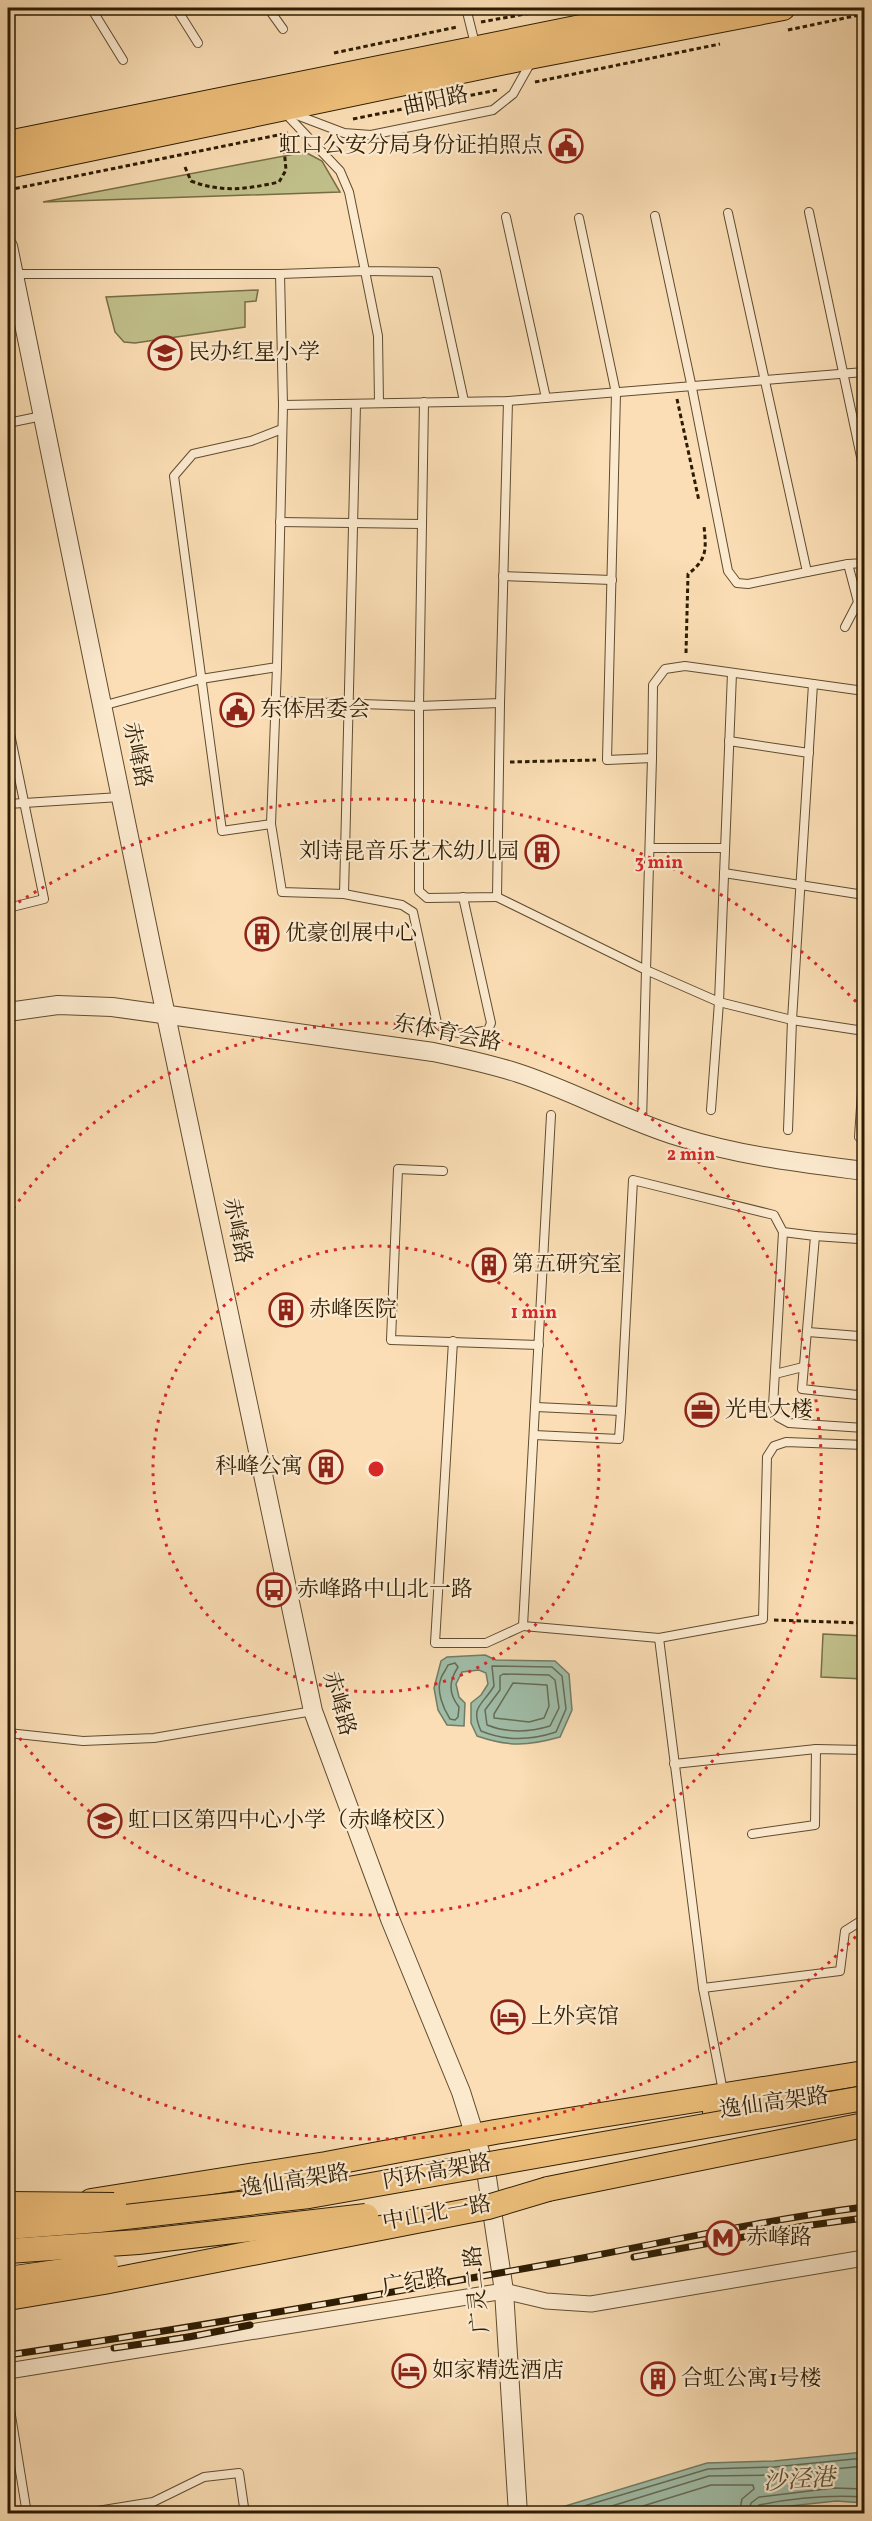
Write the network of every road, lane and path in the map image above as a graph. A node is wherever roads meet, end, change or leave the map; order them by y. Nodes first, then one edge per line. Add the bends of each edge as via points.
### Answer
1 (91, 8) edge
2 (176, 8) edge
3 (268, 8) edge
4 (466, 8) edge
5 (675, 8) edge
6 (864, 14) edge
7 (784, 19) edge
8 (284, 29) dead end
9 (728, 42) dead end
10 (198, 43) dead end
11 (475, 46) junction
12 (534, 56) junction
13 (123, 60) dead end
14 (520, 85) junction
15 (282, 109) junction
16 (323, 125) junction
17 (302, 130) junction
18 (8, 143) edge
19 (284, 148) dead end
20 (8, 166) edge
21 (185, 167) dead end
22 (8, 190) edge
23 (808, 212) dead end
24 (728, 213) dead end
25 (655, 216) dead end
26 (506, 217) dead end
27 (579, 218) dead end
28 (8, 246) edge
29 (365, 271) junction
30 (13, 274) junction
31 (280, 274) junction
32 (864, 372) edge
33 (844, 374) junction
34 (766, 381) junction
35 (692, 388) junction
36 (675, 389) junction
37 (616, 393) junction
38 (546, 398) junction
39 (464, 401) junction
40 (508, 401) junction
41 (424, 402) junction
42 (379, 403) junction
43 (356, 404) junction
44 (283, 405) junction
45 (42, 416) junction
46 (8, 423) edge
47 (282, 429) junction
48 (864, 471) edge
49 (701, 511) dead end
50 (280, 522) junction
51 (704, 522) dead end
52 (353, 523) junction
53 (422, 524) junction
54 (864, 562) edge
55 (848, 564) junction
56 (807, 572) junction
57 (503, 576) junction
58 (612, 580) junction
59 (845, 627) dead end
60 (685, 666) junction
61 (277, 667) junction
62 (732, 673) junction
63 (201, 679) junction
64 (813, 684) junction
65 (864, 691) edge
66 (275, 701) junction
67 (500, 703) junction
68 (348, 704) junction
69 (102, 706) junction
70 (419, 706) junction
71 (8, 724) edge
72 (729, 741) junction
73 (809, 753) junction
74 (652, 758) junction
75 (607, 760) junction
76 (499, 762) junction
77 (120, 797) junction
78 (24, 803) junction
79 (8, 804) edge
80 (271, 824) junction
81 (650, 848) junction
82 (725, 848) junction
83 (724, 873) junction
84 (800, 885) junction
85 (344, 894) junction
86 (864, 895) edge
87 (463, 897) junction
88 (497, 897) junction
89 (8, 908) edge
90 (646, 970) junction
91 (719, 1002) junction
92 (8, 1012) edge
93 (166, 1014) junction
94 (792, 1020) junction
95 (864, 1031) edge
96 (864, 1062) edge
97 (711, 1110) dead end
98 (550, 1114) dead end
99 (642, 1122) junction
100 (788, 1130) dead end
101 (859, 1137) dead end
102 (442, 1171) dead end
103 (864, 1171) edge
104 (783, 1232) junction
105 (864, 1232) edge
106 (815, 1236) junction
107 (808, 1332) junction
108 (453, 1341) junction
109 (864, 1342) edge
110 (539, 1345) junction
111 (803, 1367) junction
112 (775, 1374) junction
113 (864, 1391) edge
114 (536, 1407) junction
115 (621, 1411) junction
116 (864, 1428) edge
117 (534, 1435) junction
118 (864, 1445) edge
119 (763, 1619) junction
120 (864, 1623) edge
121 (523, 1626) junction
122 (659, 1638) junction
123 (313, 1711) junction
124 (8, 1733) edge
125 (816, 1749) junction
126 (864, 1750) edge
127 (674, 1764) junction
128 (752, 1834) dead end
129 (864, 1919) edge
130 (703, 1988) junction
131 (864, 2073) edge
132 (722, 2086) dead end
133 (864, 2092) edge
134 (864, 2098) edge
135 (864, 2125) edge
136 (476, 2136) junction
137 (864, 2137) edge
138 (548, 2189) junction
139 (8, 2204) edge
140 (492, 2204) junction
141 (8, 2209) edge
142 (414, 2211) junction
143 (8, 2227) edge
144 (8, 2251) edge
145 (864, 2258) edge
146 (8, 2278) edge
147 (504, 2291) junction
148 (8, 2298) edge
149 (8, 2371) edge
150 (8, 2397) edge
151 (124, 2511) edge
152 (27, 2514) edge
153 (80, 2514) edge
154 (244, 2514) edge
155 (518, 2514) edge

1 - 13 lane
2 - 10 lane
3 - 8 lane
4 - 11 lane
5 - 11 main road, 曲阳路
6 - 7 path
7 - 12 main road, 曲阳路
9 - 14 path, 曲阳路
11 - 18 main road, 曲阳路
12 - 14 lane
12 - 15 main road, 曲阳路
14 - 16 path, 曲阳路
14 - 16 lane via 493,110 371,135 344,133
15 - 16 lane
15 - 17 lane
15 - 20 main road, 曲阳路
17 - 22 path
17 - 29 lane via 340,171 349,192
19 - 21 path via 286,170 279,182 256,187 215,189 192,181
23 - 33 lane
24 - 34 lane
25 - 35 lane
26 - 38 lane
27 - 37 lane
28 - 30 street, 赤峰路
29 - 31 lane
29 - 39 lane via 436,272
29 - 42 lane via 378,336
30 - 31 lane
30 - 45 street, 赤峰路
31 - 44 lane
32 - 33 lane
33 - 34 lane
33 - 48 lane
34 - 35 lane
34 - 56 lane
35 - 36 lane
35 - 56 lane via 728,571 737,583 748,584
36 - 37 lane
36 - 49 path
37 - 38 lane
37 - 58 lane
38 - 40 lane
39 - 40 lane
39 - 41 lane
40 - 57 lane
41 - 42 lane
41 - 53 lane
42 - 43 lane
43 - 44 lane
43 - 52 lane
44 - 47 lane
45 - 46 lane
45 - 69 street, 赤峰路
47 - 50 lane
47 - 63 lane via 193,454 174,476
50 - 52 lane
50 - 61 lane
51 - 60 path via 706,550 698,567 688,574
52 - 53 lane
52 - 68 lane
53 - 70 lane
54 - 55 lane
55 - 56 lane
55 - 59 lane via 858,602
57 - 58 lane
57 - 67 lane
58 - 75 lane
60 - 62 lane
60 - 74 lane via 665,669 653,684
61 - 63 lane
61 - 66 lane
62 - 64 lane
62 - 72 lane
63 - 69 lane
63 - 80 lane via 222,831
64 - 65 lane
64 - 73 lane
66 - 68 lane
66 - 80 lane
67 - 70 lane
67 - 76 lane
68 - 70 lane
68 - 85 lane
69 - 77 street, 赤峰路
70 - 87 lane via 419,891 428,898
71 - 78 lane
72 - 73 lane
72 - 82 lane
73 - 84 lane
74 - 75 lane
74 - 81 lane
75 - 76 path
76 - 88 lane
77 - 78 lane
77 - 93 street, 赤峰路
78 - 79 lane
78 - 89 lane via 44,899
80 - 85 lane via 282,892
81 - 82 lane
81 - 90 lane
82 - 83 lane
83 - 84 lane
83 - 91 lane
84 - 86 lane
84 - 94 lane
85 - 87 lane via 402,905 413,912 437,1023 444,1031 454,1033 488,1030 491,1023
87 - 88 lane
88 - 90 lane
90 - 91 lane
90 - 99 lane
91 - 94 lane
91 - 97 lane
92 - 93 street, 东体育会路 via 78,1005
93 - 99 street, 东体育会路 via 476,1060
93 - 123 street, 赤峰路
94 - 95 lane
94 - 100 lane
96 - 101 lane
98 - 110 lane
99 - 103 street, 东体育会路 via 727,1150
102 - 108 lane via 398,1169 391,1340
104 - 106 lane
104 - 112 lane
104 - 115 lane via 774,1215 633,1180
105 - 106 lane via 858,1239
106 - 107 lane
107 - 109 lane via 860,1336
107 - 111 lane
108 - 110 lane
108 - 121 lane via 435,1642 486,1643
110 - 114 lane
111 - 112 lane
111 - 113 lane via 802,1389 857,1395
112 - 116 lane via 774,1406 778,1417 789,1423
114 - 115 lane
114 - 117 lane
115 - 117 lane via 620,1439
117 - 121 lane
118 - 119 lane via 786,1442 774,1446 767,1458
119 - 120 path
119 - 122 lane
121 - 122 lane
122 - 127 lane
123 - 124 lane via 154,1738 83,1741
123 - 136 street, 赤峰路
125 - 126 lane
125 - 127 lane
125 - 128 lane via 815,1825
127 - 130 lane
129 - 130 lane via 845,1931 840,1971
130 - 132 lane
131 - 136 main road
133 - 139 main road, 逸仙高架路, bridge via 715,2112 272,2187 134,2205
134 - 143 main road, 内环高架路, bridge via 309,2196
135 - 138 main road, 内环高架路
136 - 140 street, 赤峰路
136 - 141 main road via 138,2195
137 - 140 main road, 中山北一路
138 - 142 main road, 内环高架路, bridge
138 - 148 main road, bridge via 488,2207
140 - 146 main road, 中山北一路 via 116,2270
140 - 147 street, 广灵二路
142 - 144 main road, 内环高架路, bridge via 138,2242
142 - 146 main road, bridge via 330,2233
145 - 147 street, 广纪路 via 591,2304 546,2301
147 - 149 street, 广纪路
147 - 155 street, 广灵二路
150 - 152 lane
151 - 153 lane
151 - 154 lane via 153,2502 204,2477 239,2473

